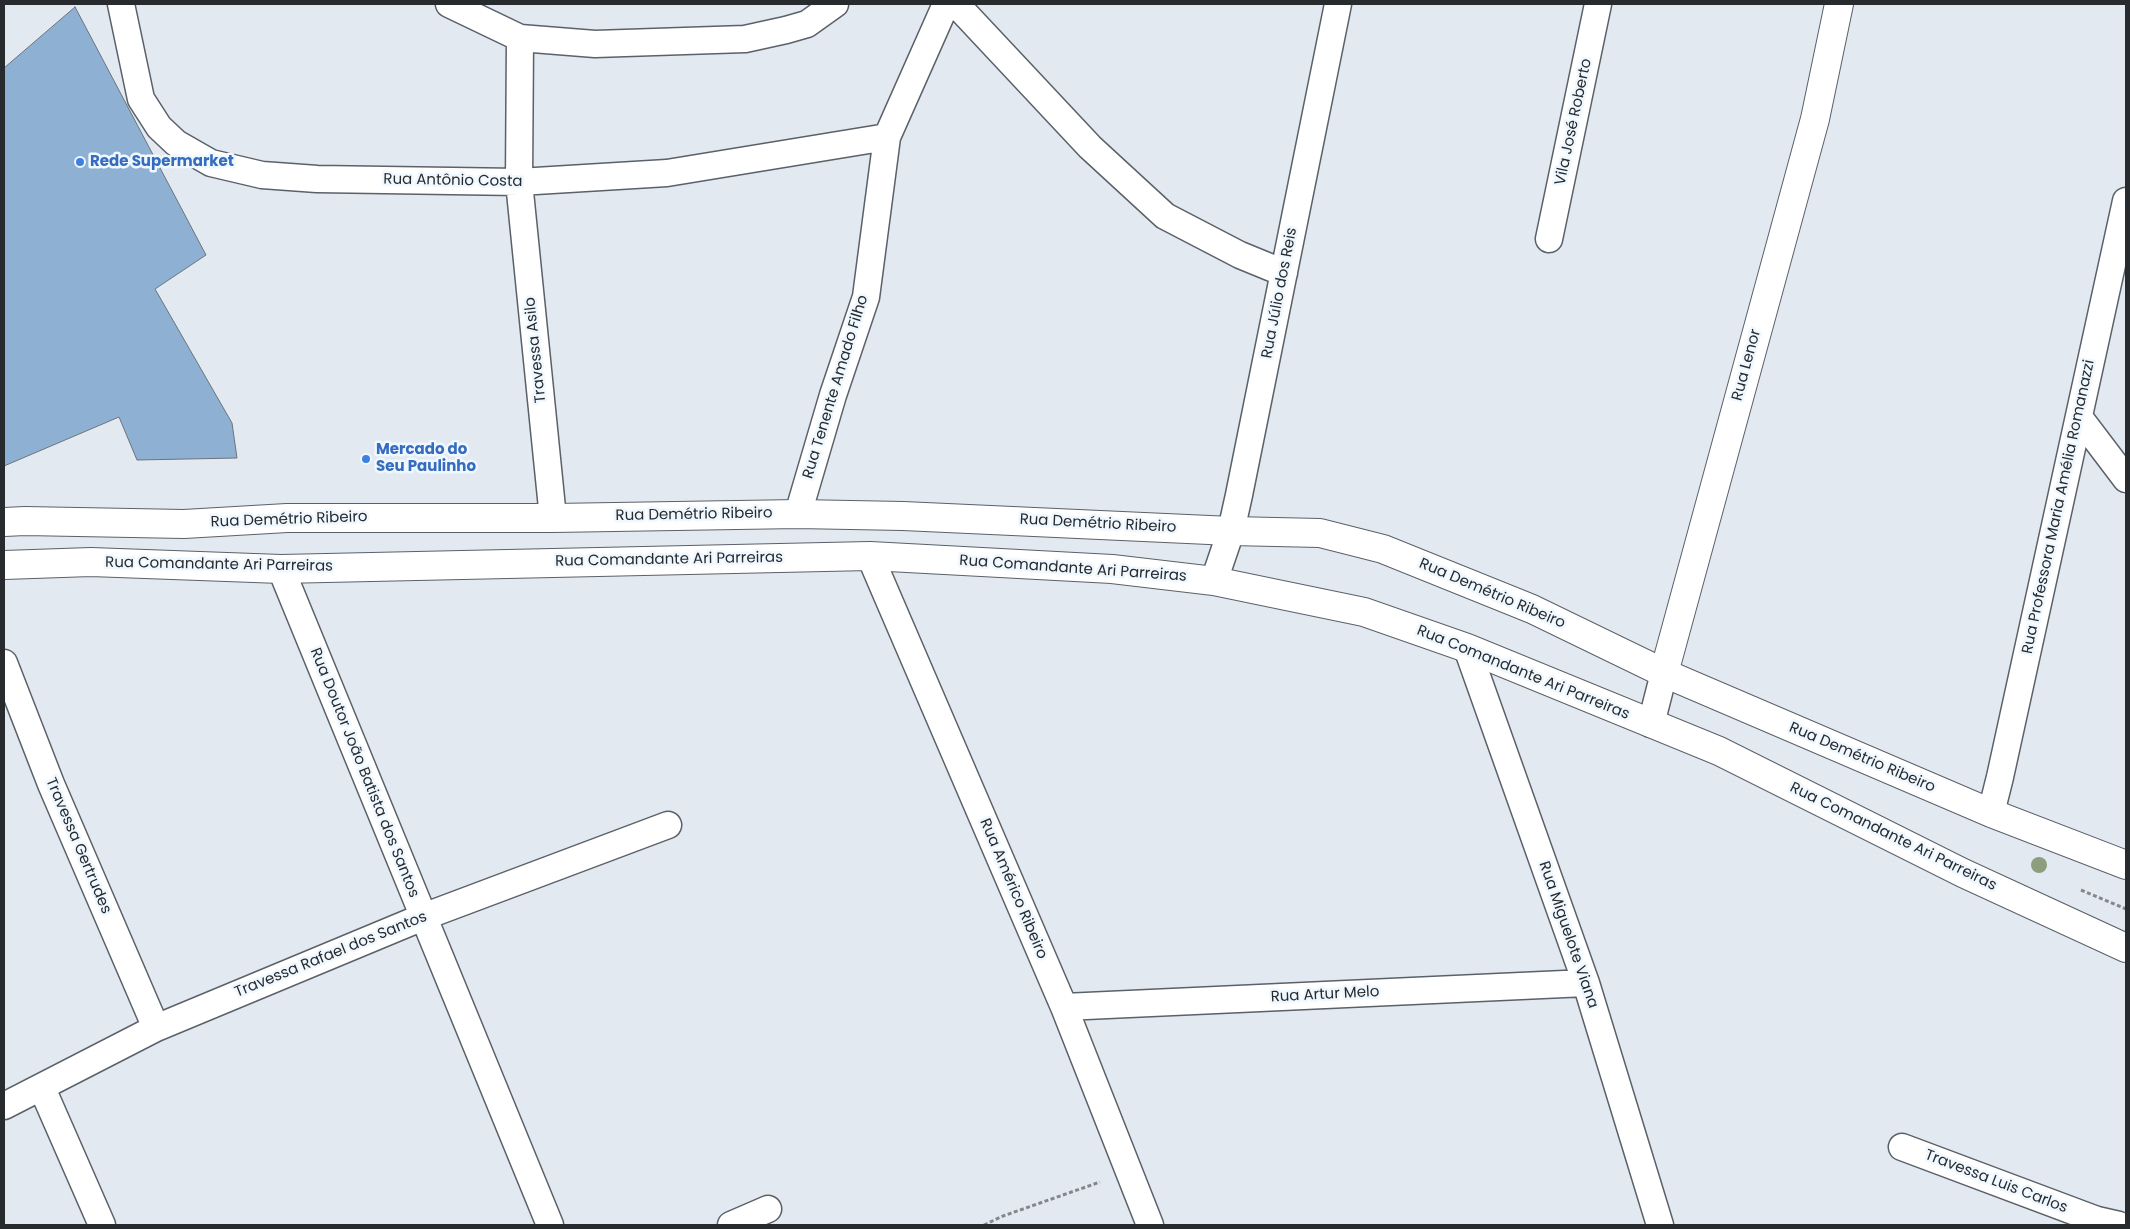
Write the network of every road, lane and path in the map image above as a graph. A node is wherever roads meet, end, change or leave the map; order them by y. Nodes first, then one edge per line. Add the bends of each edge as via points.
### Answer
1 (121, 4) edge
2 (449, 4) edge
3 (835, 4) edge
4 (946, 4) edge
5 (956, 4) edge
6 (1338, 4) edge
7 (1598, 4) edge
8 (1839, 4) edge
9 (520, 38) junction
10 (887, 136) junction
11 (519, 182) junction
12 (2126, 201) edge
13 (1549, 239) dead end
14 (1284, 273) junction
15 (2079, 417) junction
16 (2126, 479) edge
17 (798, 514) junction
18 (553, 518) junction
19 (4, 522) edge
20 (1231, 531) junction
21 (870, 556) junction
22 (5, 564) edge
23 (281, 569) junction
24 (1214, 581) junction
25 (1467, 648) junction
26 (4, 663) edge
27 (1664, 673) junction
28 (1651, 724) junction
29 (1991, 813) junction
30 (668, 825) dead end
31 (2126, 866) edge
32 (423, 917) junction
33 (2126, 948) edge
34 (1586, 983) junction
35 (1064, 1007) junction
36 (156, 1028) junction
37 (42, 1088) junction
38 (4, 1106) edge
39 (1902, 1147) dead end
40 (1129, 1172) junction
41 (768, 1209) dead end
42 (102, 1225) edge
43 (550, 1225) edge
44 (731, 1225) edge
45 (984, 1225) edge
46 (1150, 1225) edge
47 (1660, 1225) edge
48 (2119, 1225) edge

1 - 11 street, Rua Antônio Costa via 141,99 159,127 176,143 211,163 262,176
2 - 9 street
3 - 9 street via 807,24 744,39 595,44
4 - 10 street, Rua Tenente Amado Filho
5 - 14 street via 1090,147 1165,216 1240,255
6 - 14 street, Rua Júlio dos Reis
7 - 13 street, Vila José Roberto
8 - 27 main road, Rua Lenor via 1815,119
9 - 11 street, Travessa Asilo
10 - 11 street, Rua Antônio Costa via 667,173
10 - 17 street, Rua Tenente Amado Filho via 866,297
11 - 18 street, Travessa Asilo
12 - 15 street, Rua Professora Maria Amélia Romanazzi
14 - 20 street, Rua Júlio dos Reis
15 - 16 street
15 - 29 street, Rua Professora Maria Amélia Romanazzi
17 - 18 main road, Rua Demétrio Ribeiro
17 - 20 main road, Rua Demétrio Ribeiro via 991,519
18 - 19 main road, Rua Demétrio Ribeiro via 287,518 184,524
20 - 24 street, Rua Júlio dos Reis
20 - 27 main road, Rua Demétrio Ribeiro via 1320,533 1383,548 1532,609
21 - 23 main road, Rua Comandante Ari Parreiras
21 - 24 main road, Rua Comandante Ari Parreiras via 1112,569
21 - 35 street, Rua Américo Ribeiro
22 - 23 main road, Rua Comandante Ari Parreiras via 91,562
23 - 32 street, Rua Doutor João Batista dos Santos
24 - 25 main road, Rua Comandante Ari Parreiras via 1364,612
25 - 28 main road, Rua Comandante Ari Parreiras
25 - 34 street, Rua Miguelote Viana
26 - 36 street, Travessa Gertrudes via 51,784
27 - 28 street, Rua Lenor
27 - 29 main road, Rua Demétrio Ribeiro
28 - 33 main road, Rua Comandante Ari Parreiras via 1719,751 1963,873
29 - 31 main road, Rua Demétrio Ribeiro
30 - 32 street, Travessa Rafael dos Santos
32 - 36 street, Travessa Rafael dos Santos
32 - 43 street, Rua Doutor João Batista dos Santos
34 - 35 street, Rua Artur Melo
34 - 47 street, Rua Miguelote Viana
35 - 40 street, Rua Américo Ribeiro
36 - 37 street, Travessa Rafael dos Santos
37 - 38 street, Travessa Rafael dos Santos
37 - 42 street
39 - 48 street, Travessa Luis Carlos via 2096,1220
40 - 45 path
40 - 46 street, Rua Américo Ribeiro
41 - 44 street

